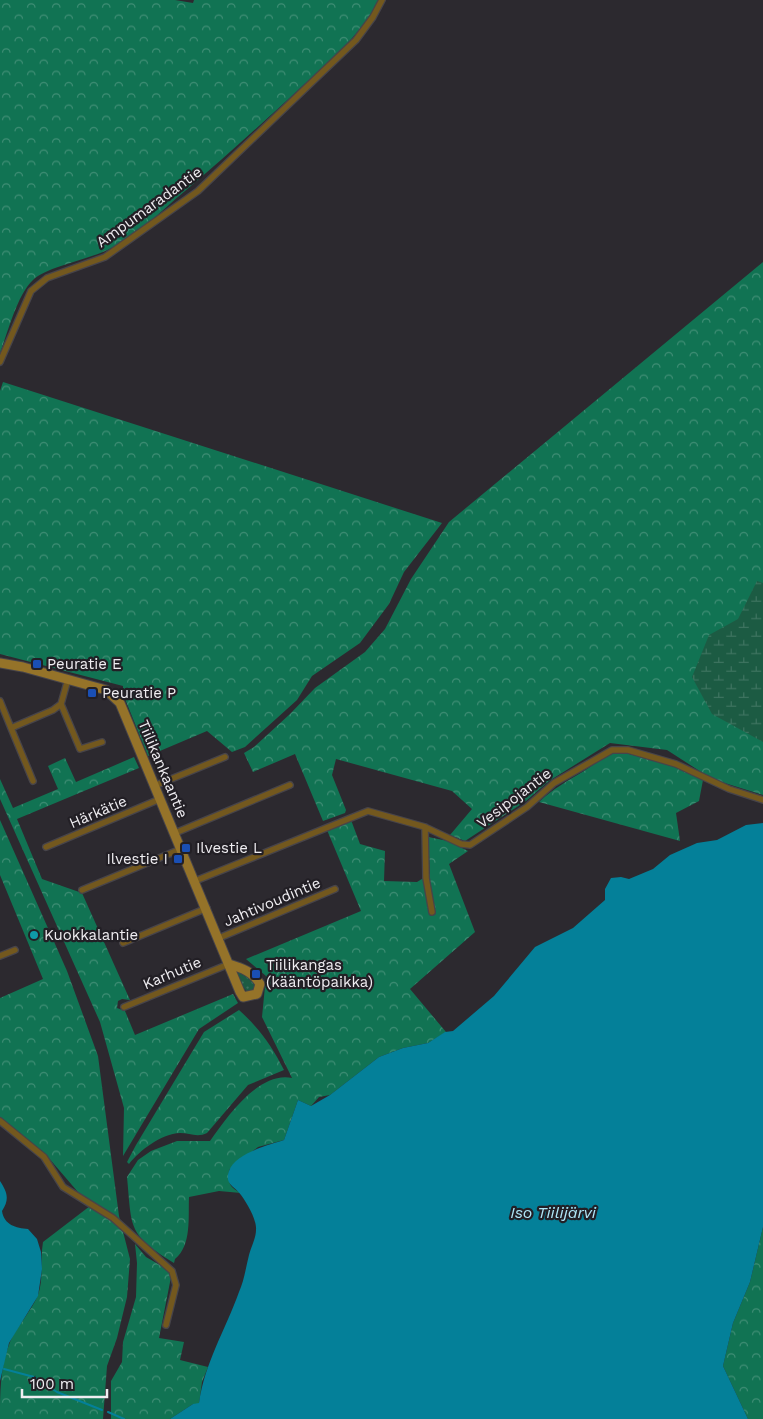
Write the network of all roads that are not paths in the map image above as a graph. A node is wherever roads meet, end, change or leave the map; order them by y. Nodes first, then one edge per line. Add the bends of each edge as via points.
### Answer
1 (382, 0) edge
2 (0, 362) edge
3 (0, 663) edge
4 (68, 680) junction
5 (0, 701) edge
6 (61, 704) junction
7 (11, 728) junction
8 (102, 742) dead end
9 (225, 757) dead end
10 (32, 780) dead end
11 (290, 785) dead end
12 (154, 786) junction
13 (160, 799) junction
14 (763, 800) edge
15 (425, 827) junction
16 (175, 833) junction
17 (46, 847) dead end
18 (181, 848) junction
19 (195, 881) junction
20 (335, 889) dead end
21 (82, 890) dead end
22 (206, 908) junction
23 (432, 912) dead end
24 (219, 938) junction
25 (123, 943) dead end
26 (15, 950) dead end
27 (0, 956) edge
28 (230, 964) joint
29 (124, 1007) dead end
30 (0, 1121) edge
31 (166, 1325) dead end

1 - 2 street, Ampumaradantie via 356,40 198,191 105,257 47,278 31,291
3 - 4 street, Tiilikankaantie
4 - 6 street
4 - 12 street, Tiilikankaantie via 106,690 120,703
5 - 7 street
6 - 7 street
6 - 8 street via 80,749
7 - 10 street
9 - 12 street
11 - 16 street
12 - 13 street, Tiilikankaantie
13 - 16 street, Tiilikankaantie
13 - 17 street, Härkätie
14 - 15 street, Vesipojantie via 729,790 676,764 619,749 606,752 554,783 527,807 470,845
15 - 19 street, Vesipojantie via 375,812 358,813
15 - 23 street via 426,878
16 - 18 street, Tiilikankaantie
18 - 19 street, Tiilikankaantie
18 - 21 street
19 - 22 street, Tiilikankaantie
20 - 24 street, Jahtivoudintie
22 - 24 street, Tiilikankaantie
22 - 25 street
24 - 28 street, Tiilikankaantie
26 - 27 street
28 - 29 street, Karhutie
30 - 31 street via 44,1157 63,1187 113,1218 172,1271 176,1285

